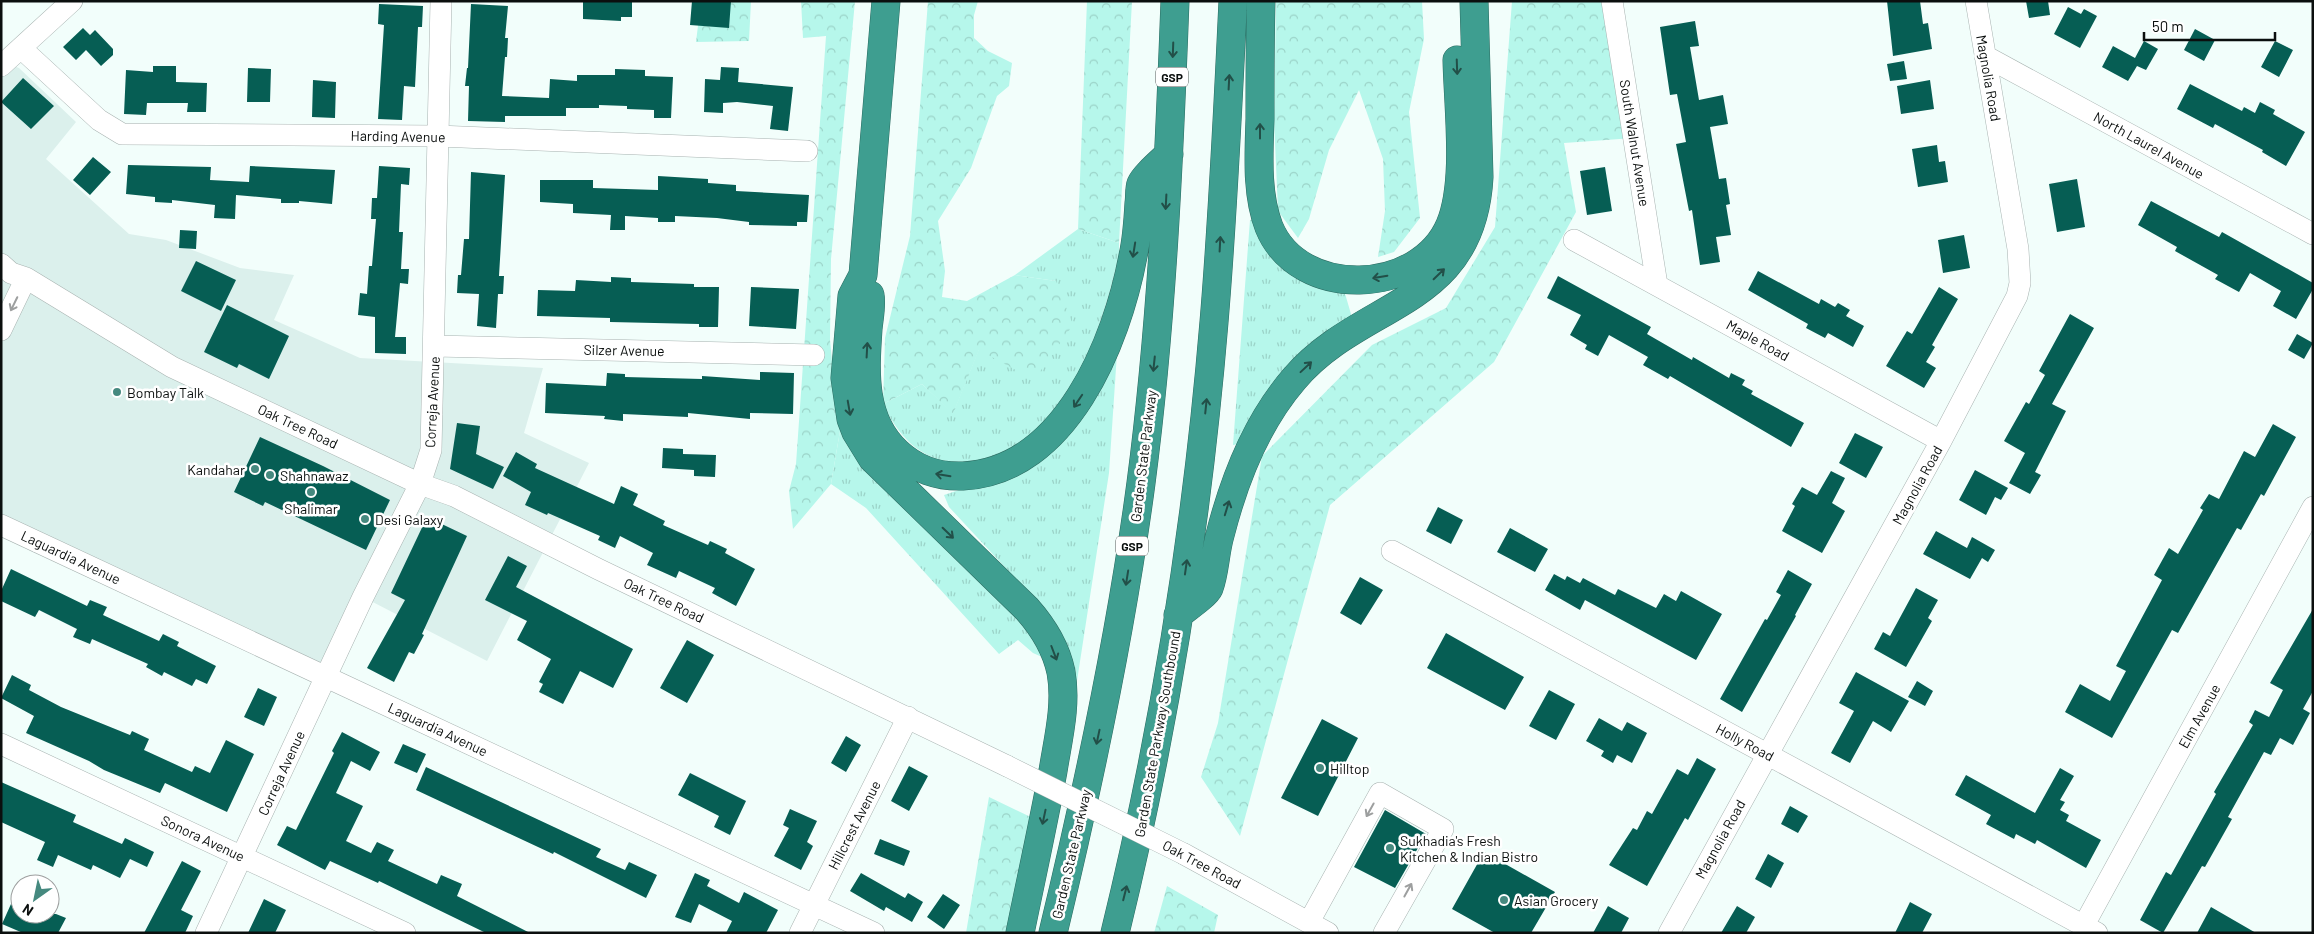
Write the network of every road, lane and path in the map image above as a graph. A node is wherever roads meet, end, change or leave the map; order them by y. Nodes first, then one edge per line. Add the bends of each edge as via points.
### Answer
1 (72, 1) edge
2 (441, 1) edge
3 (886, 1) edge
4 (1175, 1) edge
5 (1233, 1) edge
6 (1261, 1) edge
7 (1455, 1) edge
8 (1474, 1) edge
9 (1612, 1) edge
10 (1976, 1) edge
11 (22, 48) junction
12 (1985, 56) junction
13 (1, 66) edge
14 (438, 136) junction
15 (807, 151) dead end
16 (1169, 154) junction
17 (2313, 234) edge
18 (1574, 240) dead end
19 (1, 264) edge
20 (863, 275) junction
21 (26, 278) junction
22 (1657, 285) junction
23 (1, 330) edge
24 (435, 346) junction
25 (814, 355) dead end
26 (1941, 441) junction
27 (420, 484) junction
28 (2313, 506) edge
29 (1, 525) edge
30 (1392, 551) dead end
31 (1178, 615) junction
32 (327, 676) junction
33 (908, 717) junction
34 (1, 744) edge
35 (1766, 754) junction
36 (242, 856) junction
37 (814, 905) junction
38 (1309, 922) junction
39 (2091, 929) edge
40 (206, 933) edge
41 (406, 933) edge
42 (800, 933) edge
43 (874, 933) edge
44 (1020, 933) edge
45 (1053, 933) edge
46 (1116, 933) edge
47 (1328, 933) edge
48 (1384, 933) edge
49 (1668, 933) edge

1 - 11 street
2 - 14 street, Correja Avenue
3 - 20 highway
4 -> 16 highway, Garden State Parkway / GSP
31 -> 5 highway via 1201,451 1214,324
7 -> 6 highway via 1460,166 1454,213 1442,240 1421,261 1395,274 1351,280 1321,274 1296,261 1276,240 1267,220 1260,171
31 -> 8 highway via 1209,589 1219,538 1239,475 1264,421 1284,391 1330,348 1433,280 1450,263 1467,236 1476,205 1479,177
9 - 22 street, South Walnut Avenue
10 - 12 street, Magnolia Road
11 - 13 street
11 - 14 street, Harding Avenue via 99,120 122,134
12 - 17 street, North Laurel Avenue
12 - 26 street, Magnolia Road via 2018,249 2020,283 2010,312
14 - 15 street, Harding Avenue
14 - 24 street, Correja Avenue
16 -> 20 highway via 1141,184 1130,275 1092,377 1067,416 1049,436 1026,454 1003,466 970,476 945,476 902,457 886,440 874,419 867,394 871,297
16 -> 45 highway, Garden State Parkway / GSP via 1155,355 1132,544 1100,724
18 - 22 street, Maple Road
19 - 21 street, Oak Tree Road via 10,273
20 -> 44 highway via 852,296 845,365 848,406 856,432 881,469 1036,620 1050,643 1060,672 1059,736
21 -> 23 street
21 - 27 street, Oak Tree Road via 172,367
22 - 26 street, Maple Road
24 - 25 street, Silzer Avenue
24 - 27 street, Correja Avenue via 431,450
26 - 35 street, Magnolia Road
27 - 32 street, Correja Avenue via 362,597
27 - 33 street, Oak Tree Road via 454,496 598,569
28 - 39 street, Elm Avenue
29 - 32 street, Laguardia Avenue
30 - 35 street, Holly Road
46 -> 31 highway, Garden State Parkway Southbound via 1135,853
32 - 36 street, Correja Avenue
32 - 37 street, Laguardia Avenue
33 - 37 street, Hillcrest Avenue
33 - 38 street, Oak Tree Road, bridge via 1184,854
34 - 36 street, Sonora Avenue
35 - 39 street, Holly Road
35 - 49 street, Magnolia Road
36 - 40 street, Correja Avenue
36 - 41 street, Sonora Avenue
37 - 42 street, Hillcrest Avenue
37 - 43 street, Laguardia Avenue
38 - 47 street, Oak Tree Road
48 -> 38 street via 1442,828 1380,793

